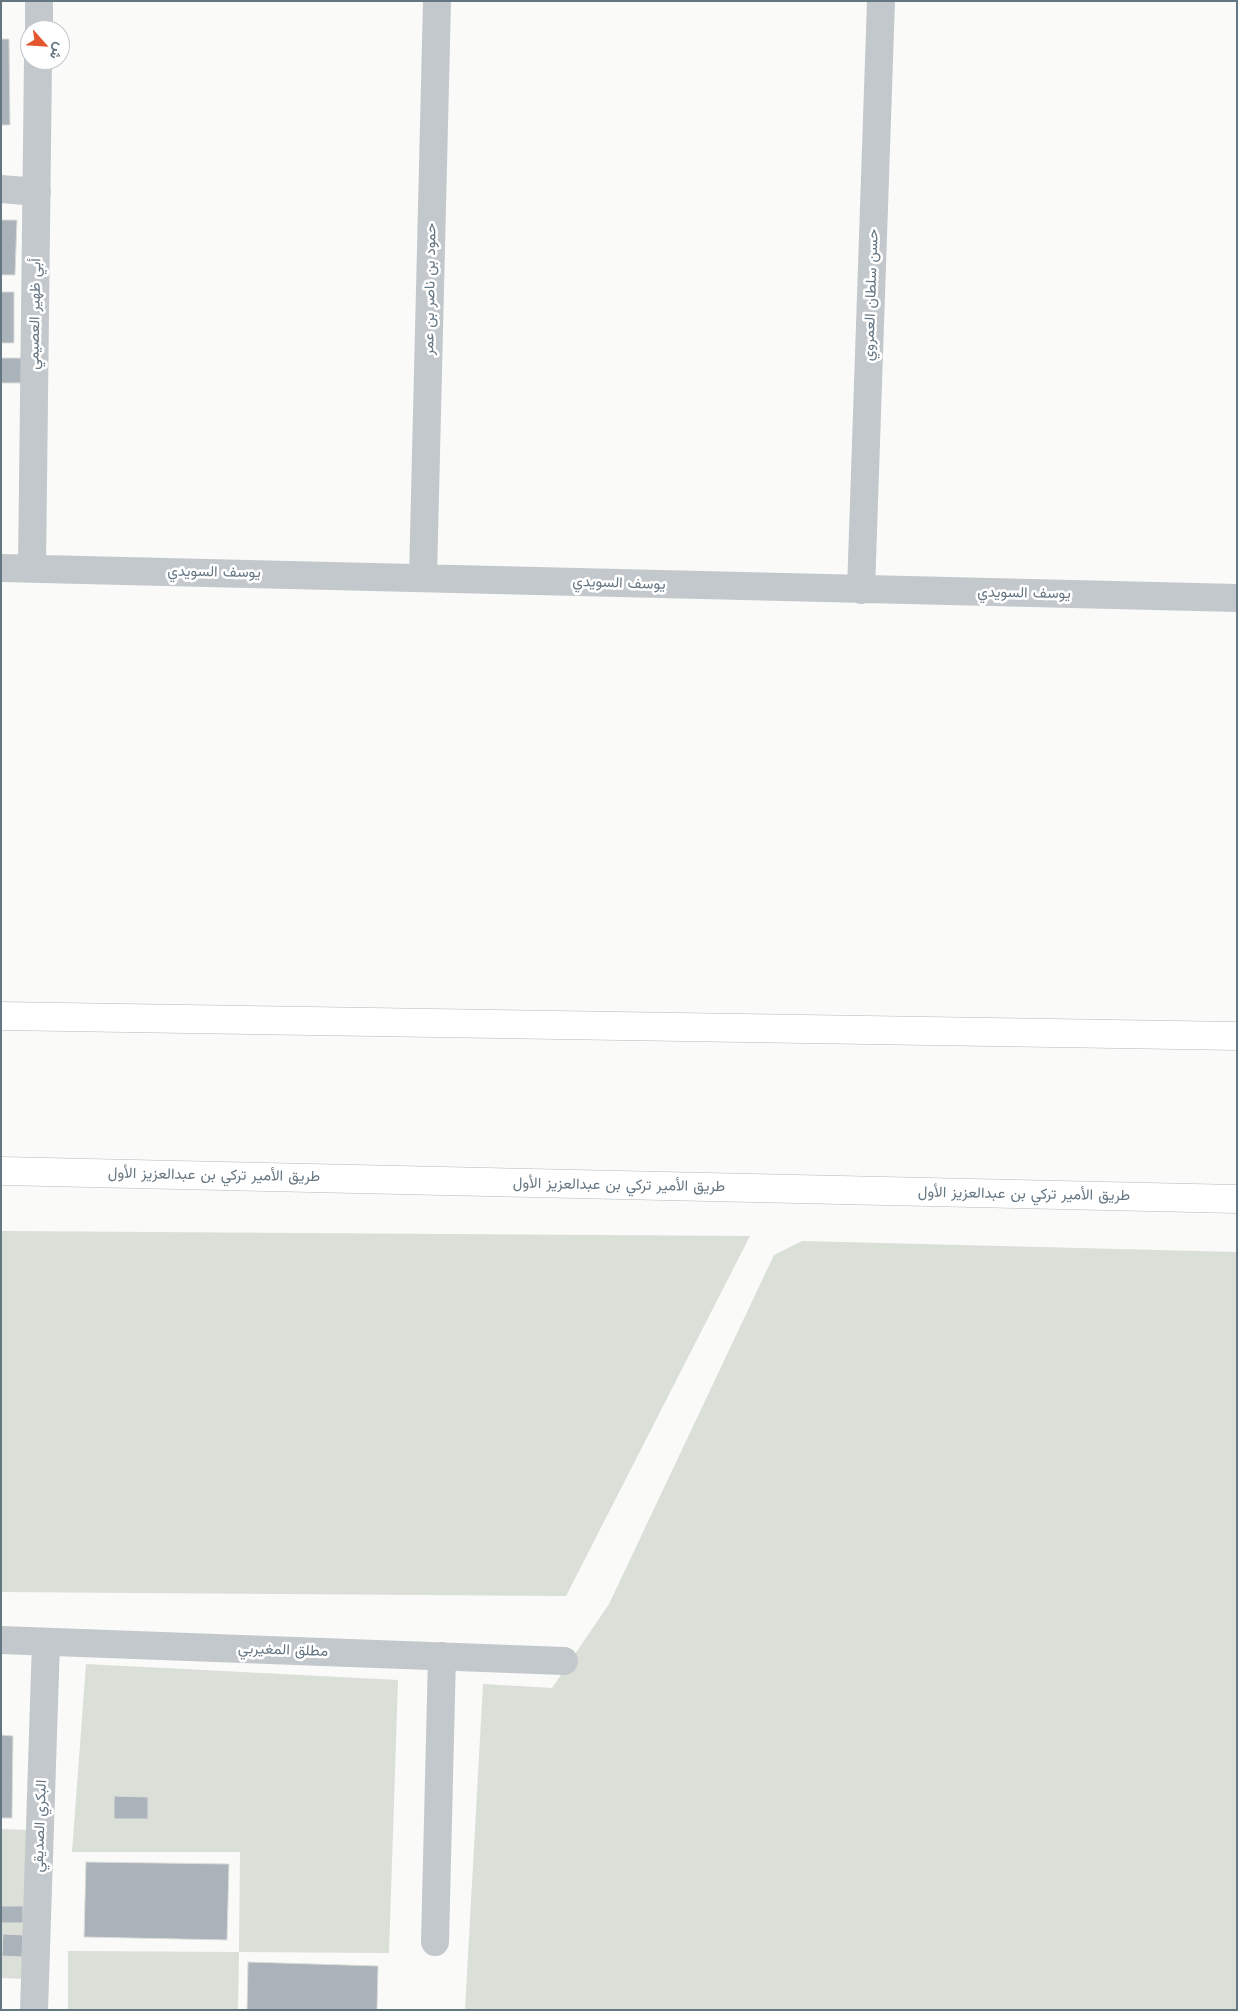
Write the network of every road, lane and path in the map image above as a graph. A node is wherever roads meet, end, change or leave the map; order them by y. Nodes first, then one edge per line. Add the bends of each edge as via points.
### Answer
1 (39, 1) edge
2 (437, 1) edge
3 (881, 1) edge
4 (39, 20) edge
5 (38, 70) edge
6 (1, 189) edge
7 (37, 192) junction
8 (1, 568) edge
9 (32, 568) junction
10 (423, 577) junction
11 (1237, 581) edge
12 (861, 590) junction
13 (1236, 598) edge
14 (1, 1016) edge
15 (1237, 1036) edge
16 (1, 1171) edge
17 (1237, 1199) edge
18 (1, 1640) edge
19 (46, 1642) junction
20 (442, 1656) junction
21 (564, 1661) dead end
22 (435, 1942) dead end
23 (34, 2010) edge

1 - 4 street
2 - 10 street, حمود بن ناصر بن عمر
3 - 12 street, حسن سلطان العمروي
5 - 7 street, أبي ظهير العصيمي
6 - 7 street
7 - 9 street, أبي ظهير العصيمي
8 - 9 street, يوسف السويدي
9 - 10 street, يوسف السويدي
10 - 12 street, يوسف السويدي
11 - 13 street
12 - 13 street, يوسف السويدي
14 - 15 main road
16 - 17 main road, طريق الأمير تركي بن عبدالعزيز الأول
18 - 19 street, مطلق المغيربي
19 - 20 street, مطلق المغيربي
19 - 23 street, البكري الصديقي
20 - 21 street, مطلق المغيربي
20 - 22 street

